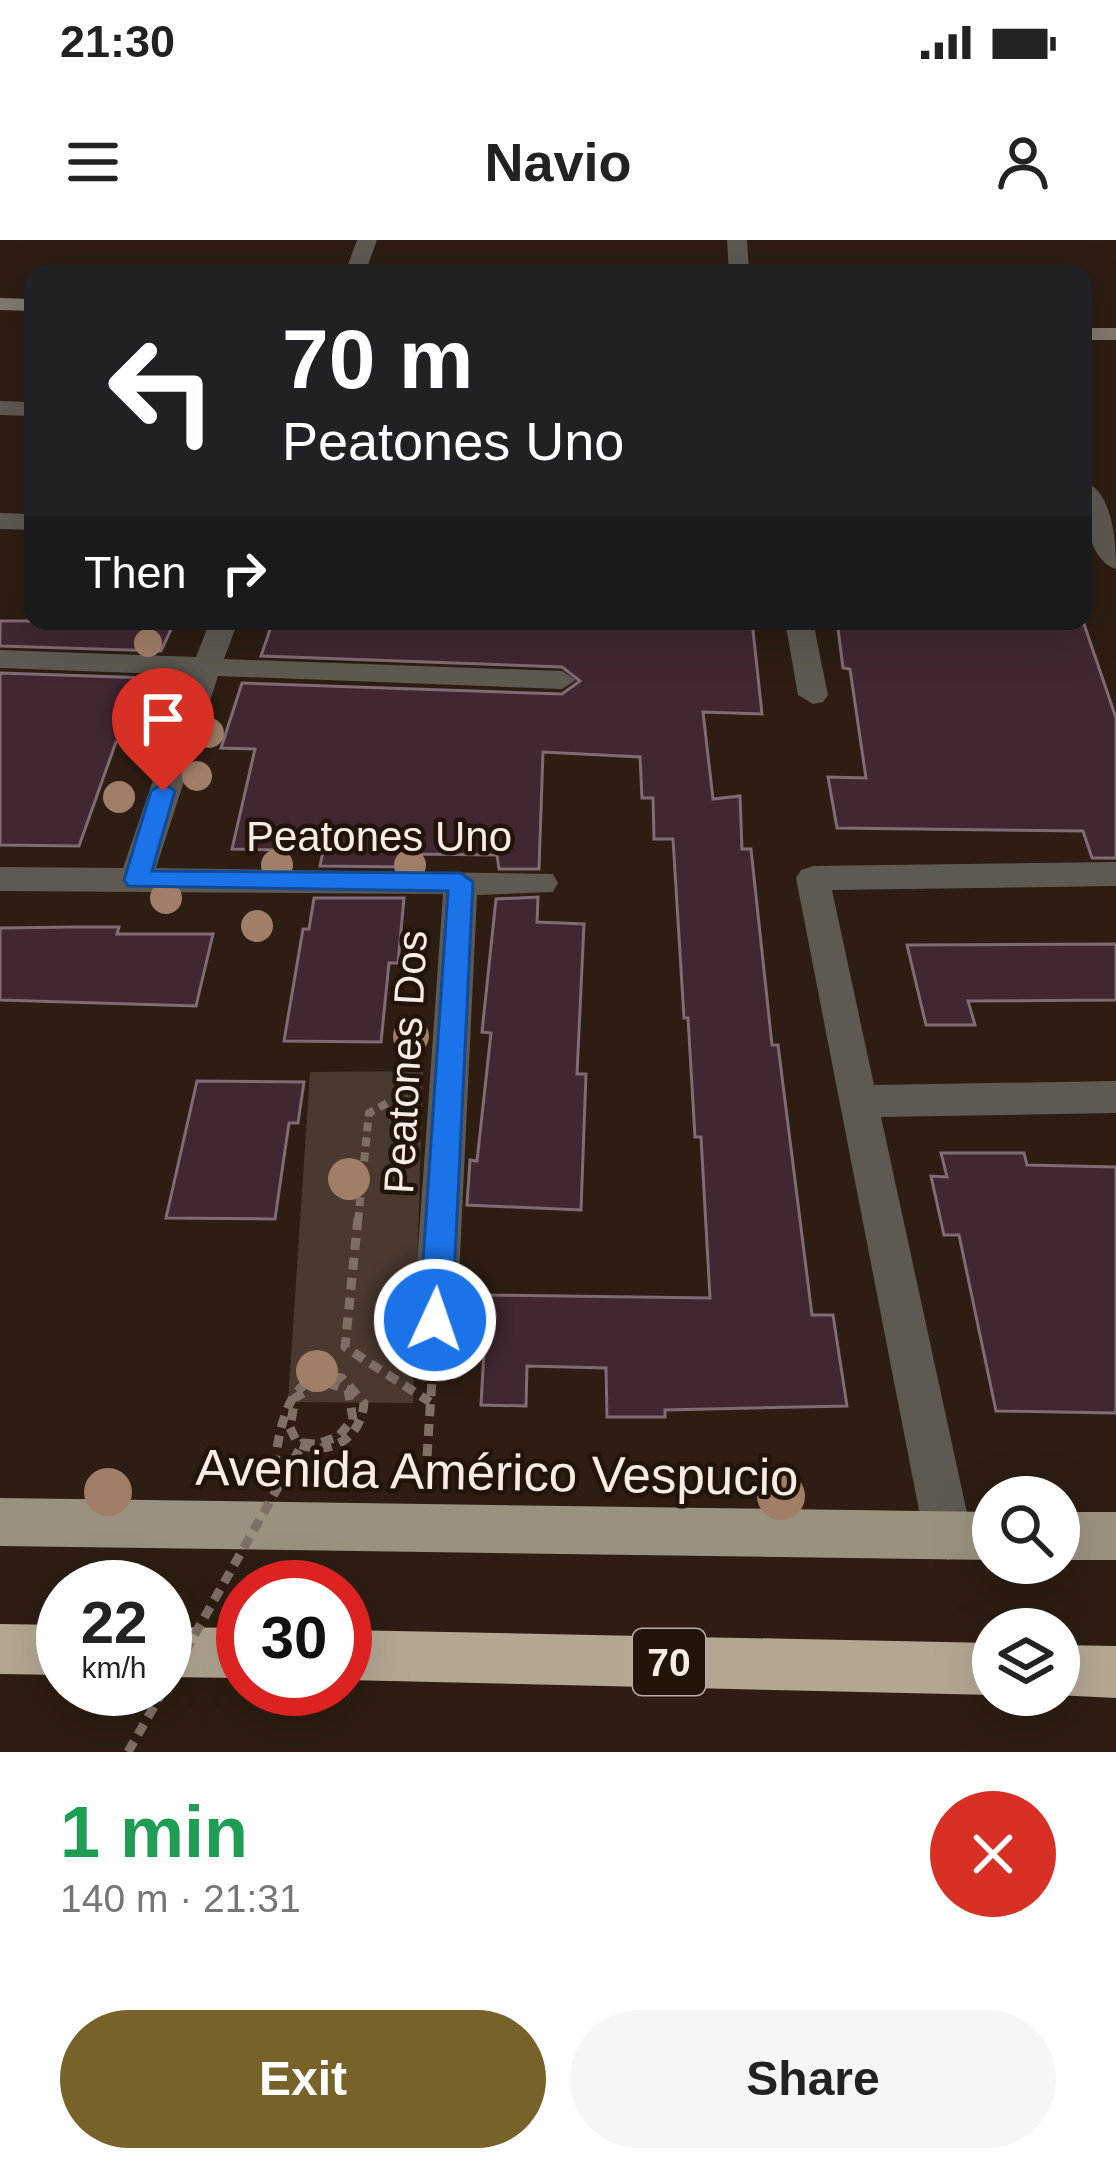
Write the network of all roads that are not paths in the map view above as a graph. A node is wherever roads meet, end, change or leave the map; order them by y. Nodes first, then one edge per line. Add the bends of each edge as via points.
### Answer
1 (1092, 508) edge
2 (1116, 561) edge
3 (221, 630) edge
4 (801, 630) edge
5 (0, 659) edge
6 (207, 667) junction
7 (562, 680) dead end
8 (812, 694) dead end
9 (1116, 874) edge
10 (0, 879) edge
11 (136, 880) junction
12 (461, 882) junction
13 (541, 883) dead end
14 (1116, 1096) edge
15 (859, 1101) junction
16 (435, 1320) road end
17 (0, 1522) edge
18 (970, 1536) edge
19 (1080, 1536) edge
20 (1116, 1536) edge
21 (0, 1648) edge
22 (36, 1649) edge
23 (372, 1656) edge
24 (972, 1669) edge
25 (1080, 1671) edge
26 (1116, 1672) edge

1 - 2 street
3 - 6 street
4 - 8 street
5 - 6 street
6 - 7 street
6 - 11 street
9 - 15 street via 813,878
10 - 11 street, Peatones Uno
11 - 12 street, Peatones Uno
12 - 13 street, Peatones Uno
12 - 16 street, Peatones Dos
14 - 15 street
15 - 18 street
17 - 18 main road, Avenida Américo Vespucio
19 - 20 main road
21 - 22 highway
23 - 24 highway, 70
25 - 26 highway

